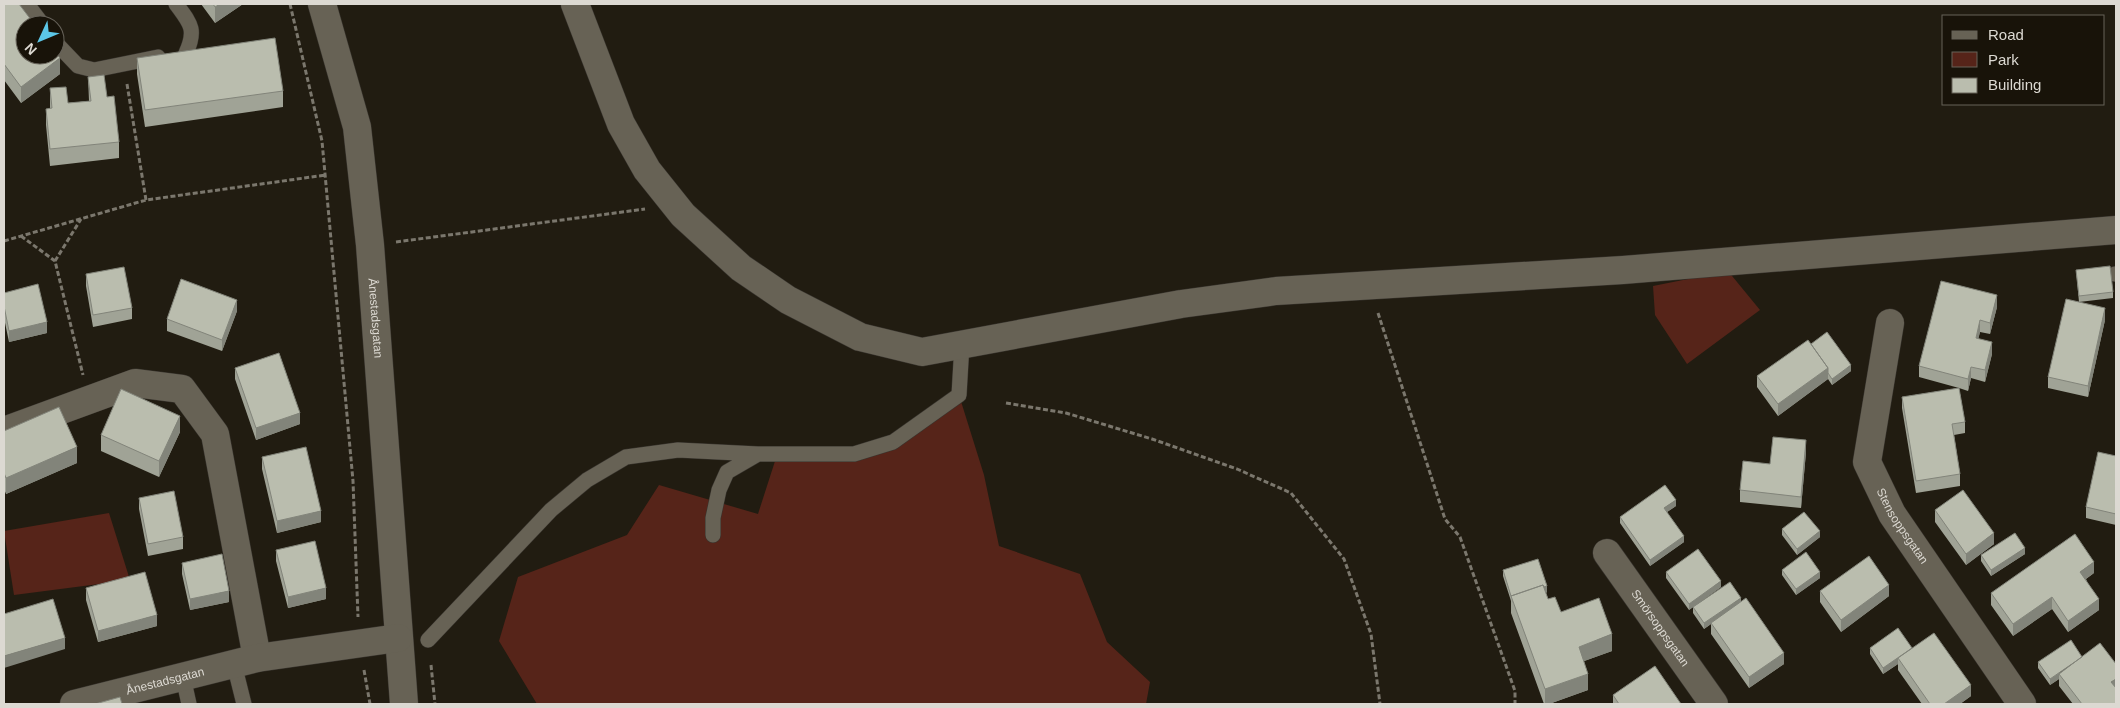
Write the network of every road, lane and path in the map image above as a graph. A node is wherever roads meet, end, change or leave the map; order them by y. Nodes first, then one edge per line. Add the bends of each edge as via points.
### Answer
1 (27, 4) edge
2 (176, 4) edge
3 (290, 4) edge
4 (322, 4) edge
5 (575, 4) edge
6 (35, 15) edge
7 (203, 50) edge
8 (65, 52) edge
9 (186, 53) junction
10 (124, 62) junction
11 (326, 175) junction
12 (146, 200) junction
13 (675, 205) junction
14 (81, 218) junction
15 (2116, 230) edge
16 (21, 236) junction
17 (4, 241) edge
18 (370, 245) junction
19 (55, 261) junction
20 (1369, 285) junction
21 (1890, 323) dead end
22 (962, 344) junction
23 (89, 400) junction
24 (1006, 403) dead end
25 (4, 431) edge
26 (758, 454) junction
27 (713, 535) dead end
28 (1607, 553) dead end
29 (398, 638) junction
30 (428, 640) joint
31 (359, 643) junction
32 (245, 661) junction
33 (183, 677) junction
34 (74, 704) edge
35 (190, 704) edge
36 (244, 704) edge
37 (370, 704) edge
38 (404, 704) edge
39 (435, 704) edge
40 (1380, 704) edge
41 (1515, 704) edge
42 (1714, 704) edge
43 (2022, 704) edge

1 - 6 lane
2 - 9 lane via 191,25 193,39
3 - 11 path via 322,141
4 - 18 street, Ånestadsgatan via 357,127
5 - 13 street via 621,124 647,170
7 - 9 lane
8 - 10 lane via 78,66 94,70
9 - 10 lane
10 - 12 path
11 - 12 path
11 - 31 path via 353,481
12 - 14 path
13 - 18 path
13 - 22 street via 741,268 788,300 860,337 922,352
14 - 16 path
14 - 19 path
15 - 20 street via 1623,270
16 - 17 path
16 - 19 path
18 - 29 street, Ånestadsgatan
19 - 23 path
20 - 22 street via 1276,291 1181,304
20 - 41 path via 1446,519 1460,537 1515,691
21 - 43 street, Stensoppsgatan via 1867,462 1892,514
22 - 26 lane via 959,395 893,442 854,454
23 - 25 street
23 - 32 street via 135,383 182,389 215,434
24 - 40 path via 1066,413 1152,439 1236,469 1291,494 1344,559 1371,634
26 - 27 lane via 727,472 719,490
26 - 30 lane via 678,450 626,457 587,480 551,510
28 - 42 street, Smörsoppsgatan
29 - 31 street, Ånestadsgatan
29 - 38 street, Ånestadsgatan
30 - 39 path
31 - 32 street, Ånestadsgatan
31 - 37 path
32 - 33 street, Ånestadsgatan
32 - 36 lane
33 - 34 street, Ånestadsgatan
33 - 35 lane

